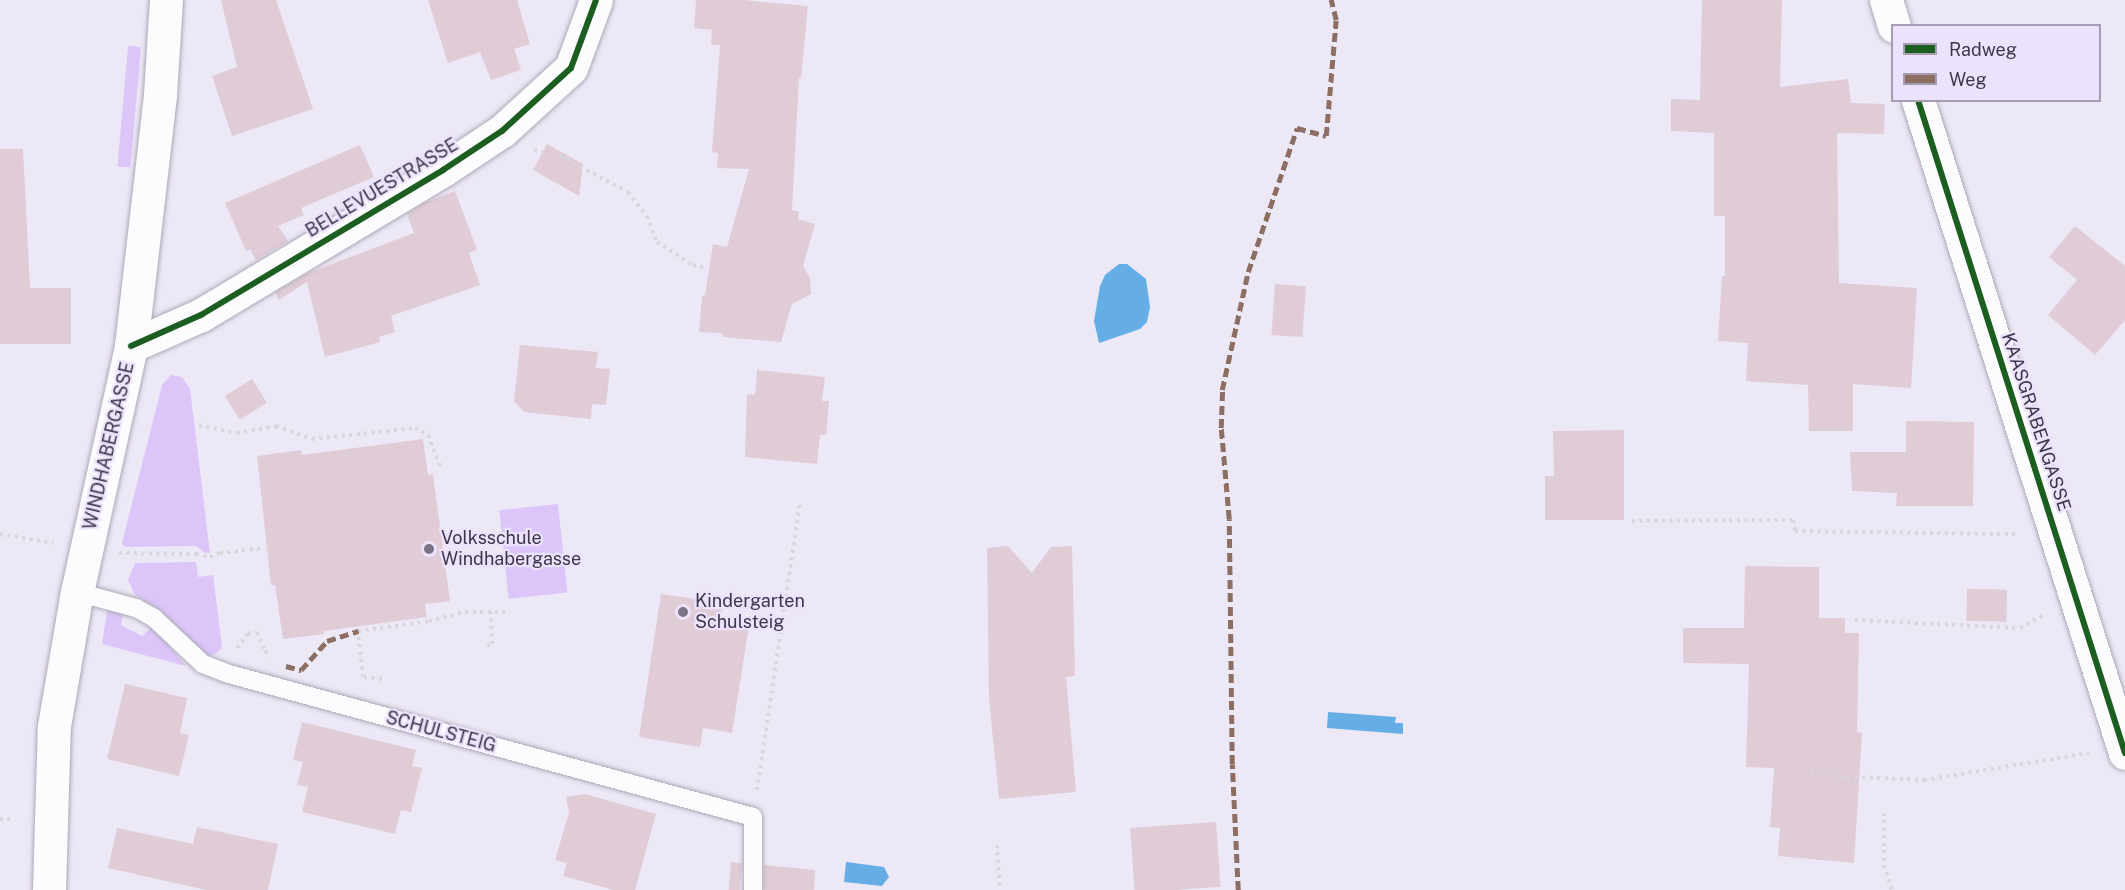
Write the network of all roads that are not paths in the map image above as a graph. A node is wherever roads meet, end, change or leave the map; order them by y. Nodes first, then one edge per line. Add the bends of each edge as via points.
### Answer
1 (166, 0) edge
2 (596, 0) edge
3 (1886, 0) edge
4 (1893, 24) edge
5 (1919, 102) edge
6 (131, 346) junction
7 (77, 592) junction
8 (2124, 750) edge
9 (49, 890) edge
10 (753, 890) edge

1 - 6 street, WINDHABERGASSE via 160,95
2 - 6 street, BELLEVUESTRASSE via 571,68 501,131 201,315
3 - 4 street
5 - 8 street, KAASGRABENGASSE
6 - 7 street, WINDHABERGASSE
7 - 9 street, WINDHABERGASSE via 54,726
7 - 10 lane, SCHULSTEIG via 136,608 154,618 203,664 229,674 753,817

